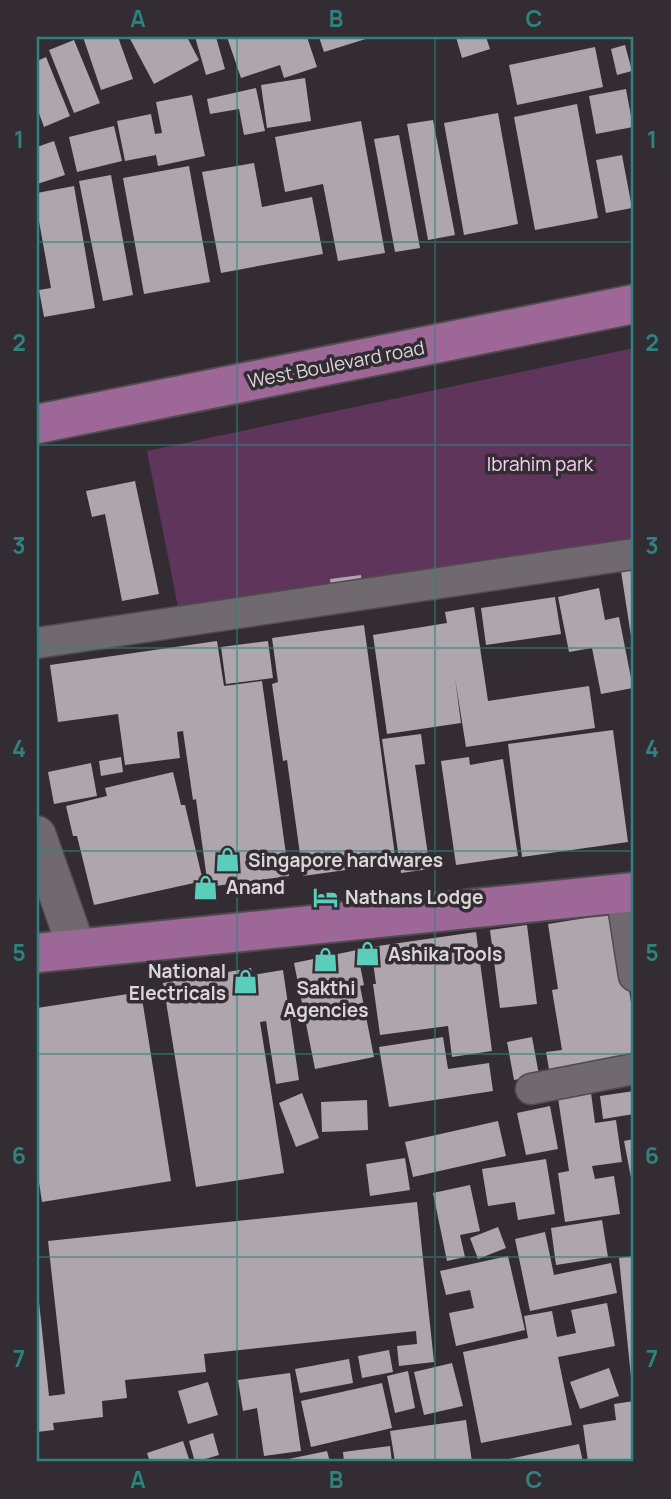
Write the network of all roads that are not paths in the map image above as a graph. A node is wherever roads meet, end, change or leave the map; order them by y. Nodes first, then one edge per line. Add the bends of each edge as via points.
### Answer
1 (634, 304) edge
2 (37, 424) edge
3 (634, 554) edge
4 (37, 643) edge
5 (37, 835) edge
6 (628, 893) edge
7 (77, 949) junction
8 (37, 953) edge
9 (634, 976) edge
10 (634, 1069) edge
11 (531, 1089) dead end

1 - 2 main road, West Boulevard road
3 - 4 street
5 - 7 street
6 - 7 main road
6 - 9 street
7 - 8 main road
10 - 11 street

